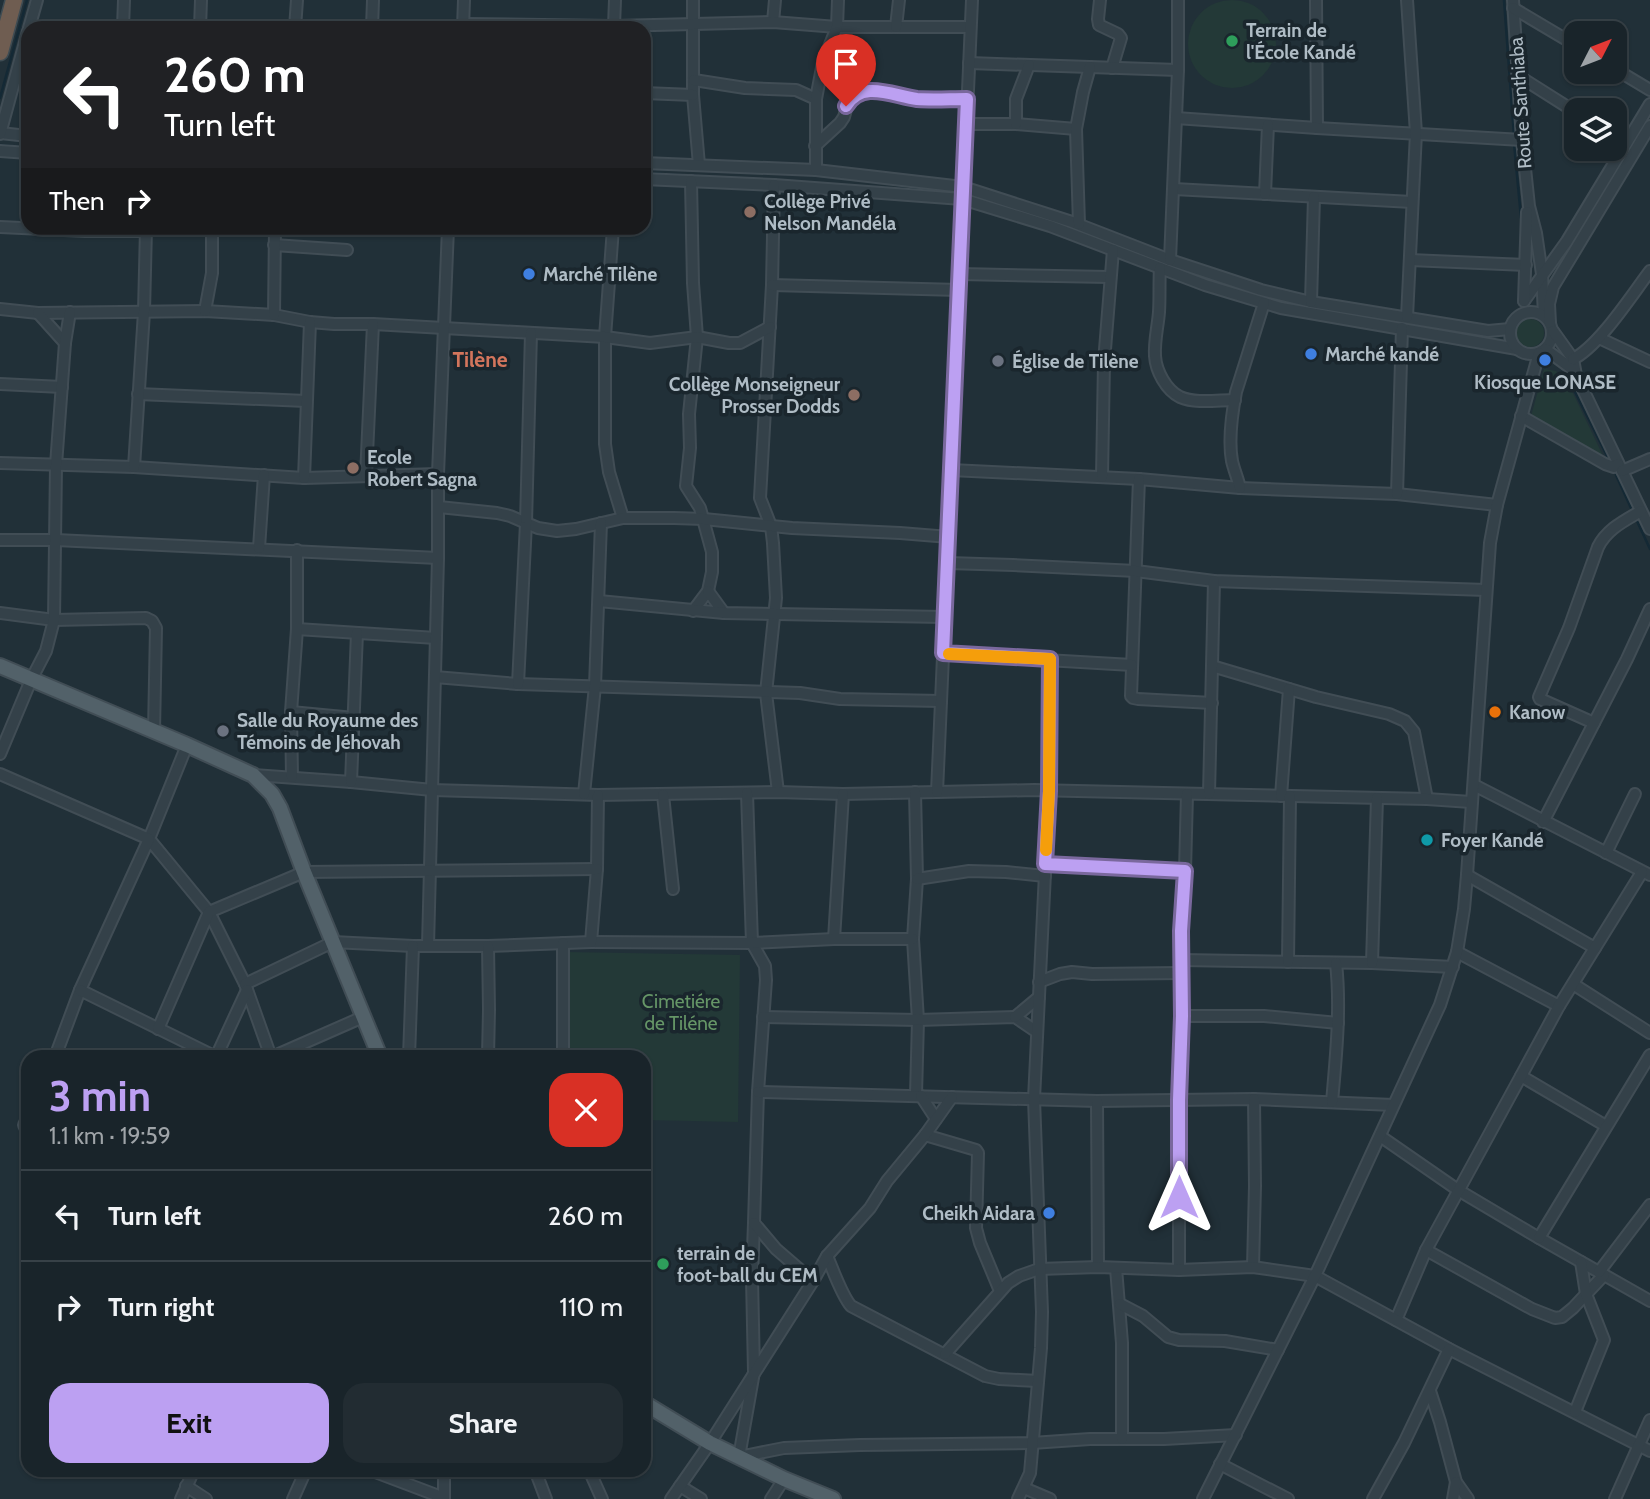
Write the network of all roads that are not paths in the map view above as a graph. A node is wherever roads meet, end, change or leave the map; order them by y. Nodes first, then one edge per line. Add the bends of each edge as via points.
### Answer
1 (15, 0) edge
2 (37, 0) edge
3 (124, 0) edge
4 (201, 0) edge
5 (297, 0) edge
6 (373, 0) edge
7 (464, 0) edge
8 (615, 0) edge
9 (692, 0) edge
10 (775, 0) edge
11 (838, 0) edge
12 (899, 0) edge
13 (972, 0) edge
14 (1100, 0) edge
15 (1178, 0) edge
16 (1316, 0) edge
17 (1407, 0) edge
18 (1513, 4) edge
19 (30, 21) edge
20 (123, 21) edge
21 (200, 21) edge
22 (296, 21) edge
23 (372, 21) edge
24 (463, 21) edge
25 (614, 21) edge
26 (773, 22) junction
27 (692, 25) junction
28 (651, 26) edge
29 (837, 27) junction
30 (896, 27) junction
31 (970, 27) junction
32 (1564, 37) edge
33 (0, 52) edge
34 (21, 60) edge
35 (969, 63) junction
36 (1029, 65) junction
37 (1090, 67) junction
38 (1112, 68) junction
39 (1178, 70) junction
40 (1517, 75) junction
41 (1628, 77) edge
42 (694, 80) junction
43 (1650, 90) edge
44 (651, 93) edge
45 (693, 95) junction
46 (816, 99) junction
47 (967, 99) junction
48 (1650, 104) edge
49 (1564, 105) edge
50 (1176, 118) junction
51 (966, 124) junction
52 (1017, 124) junction
53 (1268, 125) junction
54 (1650, 127) edge
55 (1317, 128) junction
56 (1076, 129) junction
57 (1416, 133) junction
58 (0, 134) edge
59 (21, 136) edge
60 (1522, 140) junction
61 (1627, 142) edge
62 (815, 146) junction
63 (0, 151) edge
64 (21, 152) edge
65 (1616, 161) edge
66 (651, 163) edge
67 (699, 165) junction
68 (816, 170) junction
69 (651, 179) edge
70 (691, 181) junction
71 (774, 185) junction
72 (1174, 189) junction
73 (963, 193) junction
74 (1265, 194) junction
75 (1314, 197) junction
76 (1412, 202) junction
77 (1529, 206) junction
78 (1079, 224) junction
79 (0, 228) edge
80 (21, 229) edge
81 (146, 235) edge
82 (212, 235) edge
83 (275, 235) edge
84 (448, 235) edge
85 (613, 235) edge
86 (274, 245) junction
87 (347, 250) dead end
88 (1113, 250) junction
89 (1170, 260) junction
90 (1410, 260) junction
91 (1526, 265) junction
92 (1160, 268) junction
93 (1650, 271) edge
94 (960, 274) junction
95 (1542, 274) junction
96 (1109, 277) junction
97 (772, 285) junction
98 (959, 290) junction
99 (1524, 301) junction
100 (1311, 302) junction
101 (1264, 303) junction
102 (0, 309) edge
103 (205, 311) junction
104 (70, 312) junction
105 (144, 312) junction
106 (38, 313) junction
107 (274, 315) junction
108 (1519, 315) junction
109 (310, 322) junction
110 (1404, 323) junction
111 (1549, 323) junction
112 (373, 324) junction
113 (770, 327) junction
114 (443, 329) junction
115 (1510, 329) junction
116 (531, 333) junction
117 (606, 337) junction
118 (697, 337) junction
119 (1599, 338) junction
120 (65, 342) junction
121 (1521, 351) junction
122 (1542, 351) junction
123 (1650, 362) edge
124 (1574, 365) junction
125 (1531, 378) junction
126 (0, 384) edge
127 (62, 387) junction
128 (138, 394) junction
129 (1235, 400) junction
130 (306, 401) junction
131 (1521, 416) junction
132 (1650, 459) edge
133 (0, 463) edge
134 (56, 465) junction
135 (134, 467) junction
136 (1620, 468) junction
137 (951, 470) junction
138 (438, 474) junction
139 (264, 475) junction
140 (366, 475) junction
141 (1102, 477) junction
142 (304, 478) junction
143 (1139, 479) junction
144 (1240, 488) junction
145 (1397, 494) junction
146 (1497, 505) junction
147 (439, 507) junction
148 (1641, 511) junction
149 (623, 518) junction
150 (704, 519) junction
151 (526, 523) junction
152 (601, 523) junction
153 (771, 526) junction
154 (1650, 529) edge
155 (949, 537) junction
156 (0, 540) edge
157 (56, 540) junction
158 (259, 548) junction
159 (297, 550) junction
160 (438, 558) junction
161 (948, 563) junction
162 (1136, 572) junction
163 (1214, 581) junction
164 (1486, 590) junction
165 (708, 591) junction
166 (599, 601) junction
167 (1650, 609) edge
168 (693, 611) junction
169 (0, 613) edge
170 (724, 613) junction
171 (774, 613) junction
172 (944, 617) junction
173 (54, 620) junction
174 (297, 629) junction
175 (357, 633) junction
176 (436, 638) junction
177 (943, 653) junction
178 (1050, 659) junction
179 (1132, 665) junction
180 (0, 666) edge
181 (1212, 666) junction
182 (435, 677) junction
183 (31, 680) junction
184 (518, 684) junction
185 (595, 686) junction
186 (1289, 689) junction
187 (766, 693) junction
188 (941, 701) junction
189 (1212, 703) junction
190 (291, 712) junction
191 (354, 718) junction
192 (1594, 723) junction
193 (154, 731) junction
194 (187, 745) junction
195 (0, 754) edge
196 (0, 774) edge
197 (253, 775) junction
198 (292, 777) junction
199 (351, 782) junction
200 (1474, 785) junction
201 (432, 790) junction
202 (1049, 791) junction
203 (778, 792) junction
204 (915, 792) junction
205 (937, 792) junction
206 (747, 793) junction
207 (584, 794) junction
208 (843, 794) junction
209 (1187, 794) junction
210 (1209, 794) junction
211 (1635, 794) dead end
212 (598, 795) junction
213 (663, 795) junction
214 (1285, 796) junction
215 (1377, 798) junction
216 (1427, 799) junction
217 (1471, 802) junction
218 (1544, 822) junction
219 (149, 839) junction
220 (1606, 853) junction
221 (597, 870) junction
222 (1045, 870) junction
223 (1185, 871) junction
224 (304, 872) junction
225 (429, 872) junction
226 (1646, 873) edge
227 (1467, 875) junction
228 (917, 879) junction
229 (673, 889) dead end
230 (209, 912) junction
231 (834, 939) junction
232 (914, 939) junction
233 (333, 942) junction
234 (591, 942) junction
235 (563, 943) junction
236 (752, 943) junction
237 (413, 946) junction
238 (428, 946) junction
239 (488, 946) junction
240 (1595, 948) junction
241 (1457, 952) junction
242 (1181, 960) junction
243 (1288, 962) junction
244 (1336, 963) junction
245 (1372, 963) junction
246 (1453, 967) junction
247 (1181, 973) junction
248 (1039, 982) junction
249 (1573, 984) junction
250 (246, 987) junction
251 (80, 990) junction
252 (1039, 997) junction
253 (1559, 1006) junction
254 (1182, 1016) junction
255 (363, 1017) junction
256 (763, 1017) junction
257 (1015, 1017) junction
258 (918, 1020) junction
259 (1338, 1023) junction
260 (158, 1029) junction
261 (1037, 1032) junction
262 (1650, 1033) edge
263 (58, 1050) edge
264 (202, 1050) edge
265 (219, 1050) edge
266 (268, 1050) edge
267 (287, 1050) edge
268 (377, 1050) edge
269 (409, 1050) edge
270 (488, 1050) edge
271 (563, 1050) edge
272 (1650, 1055) edge
273 (1521, 1076) junction
274 (758, 1092) junction
275 (919, 1095) junction
276 (952, 1097) junction
277 (1034, 1099) junction
278 (1254, 1099) junction
279 (1179, 1100) junction
280 (1097, 1101) junction
281 (1332, 1102) junction
282 (1393, 1105) junction
283 (936, 1119) junction
284 (1606, 1126) junction
285 (925, 1135) junction
286 (1380, 1136) junction
287 (1458, 1190) junction
288 (1650, 1205) edge
289 (754, 1223) junction
290 (1539, 1238) junction
291 (1426, 1250) junction
292 (827, 1256) junction
293 (1581, 1262) junction
294 (1098, 1267) junction
295 (1253, 1267) junction
296 (1116, 1268) junction
297 (1040, 1269) junction
298 (1179, 1270) junction
299 (1601, 1274) junction
300 (1315, 1276) junction
301 (813, 1281) junction
302 (1000, 1291) junction
303 (1586, 1294) junction
304 (1650, 1301) edge
305 (1120, 1304) junction
306 (1396, 1320) junction
307 (1449, 1349) junction
308 (1278, 1350) junction
309 (945, 1354) junction
310 (754, 1372) junction
311 (1038, 1381) junction
312 (1430, 1391) junction
313 (651, 1407) edge
314 (1575, 1412) junction
315 (1650, 1420) edge
316 (1236, 1436) junction
317 (1122, 1439) junction
318 (710, 1443) junction
319 (1032, 1443) junction
320 (1639, 1445) junction
321 (1650, 1451) edge
322 (739, 1457) junction
323 (1220, 1464) junction
324 (191, 1477) edge
325 (303, 1477) edge
326 (389, 1477) edge
327 (444, 1477) edge
328 (538, 1477) edge
329 (592, 1477) edge
330 (784, 1479) junction
331 (1456, 1482) junction
332 (187, 1486) junction
333 (680, 1486) junction
334 (1024, 1488) junction
335 (445, 1498) edge
336 (181, 1499) edge
337 (206, 1499) edge
338 (293, 1499) edge
339 (547, 1499) edge
340 (602, 1499) edge
341 (671, 1499) edge
342 (701, 1499) edge
343 (771, 1499) edge
344 (833, 1499) edge
345 (1018, 1499) edge
346 (1050, 1499) edge
347 (1203, 1499) edge
348 (1288, 1499) edge
349 (1373, 1499) edge
350 (1453, 1499) edge
351 (1468, 1499) edge
352 (1615, 1499) edge

1 - 33 highway
2 - 19 street
3 - 20 street
4 - 21 street
5 - 22 street
6 - 23 street
7 - 24 street
8 - 25 street
9 - 27 street
10 - 26 street
11 - 29 street
12 - 30 street
13 - 31 street
14 - 38 street via 1100,25 1121,38
15 - 39 street
16 - 55 street
17 - 57 street
18 - 32 street
18 - 40 street, Route Santhiaba
26 - 27 street
26 - 29 street
27 - 28 street
27 - 42 street
29 - 30 street
29 - 46 street via 823,62
30 - 31 street
31 - 35 street
34 - 58 street
35 - 36 street
35 - 47 street
36 - 37 street
36 - 52 street via 1016,99
37 - 38 street
37 - 56 street
38 - 39 street
39 - 50 street
40 - 49 street
40 - 60 street, Route Santhiaba
41 - 43 street
42 - 45 street
42 - 46 street via 796,90
44 - 45 street
45 - 67 street
46 - 62 street
47 - 51 street
47 - 62 street via 860,92 848,102 841,123
48 - 61 street
50 - 53 street
50 - 72 street
51 - 52 street
51 - 73 street
52 - 56 street
53 - 55 street
53 - 74 street
54 - 111 street via 1553,287
55 - 57 street
56 - 78 street
57 - 60 street
57 - 76 street
58 - 59 street
60 - 77 street, Route Santhiaba
62 - 68 street
63 - 64 street
65 - 95 street
66 - 67 street
67 - 68 street
68 - 73 street
69 - 70 street
70 - 71 street
70 - 118 street
71 - 73 street
71 - 97 street
72 - 74 street
72 - 89 street
73 - 78 street
73 - 88 street
73 - 94 street
74 - 75 street
75 - 76 street
75 - 100 street
76 - 90 street
77 - 91 street, Route Santhiaba
77 - 95 street, Route Santhiaba
78 - 89 street
79 - 80 street
81 - 105 street
82 - 103 street via 212,274
83 - 86 street
84 - 114 street
85 - 117 street
86 - 87 street
86 - 107 street
88 - 92 street
88 - 96 street
89 - 100 street
90 - 91 street
90 - 110 street
91 - 99 street, Route Santhiaba
92 - 101 street
92 - 129 street via 1155,359 1163,381 1183,398
93 - 119 street
94 - 96 street
94 - 98 street
95 - 99 street
95 - 111 street, Route Santhiaba
96 - 141 street
97 - 98 street
97 - 113 street
98 - 137 street
99 - 108 street, Route Santhiaba
100 - 110 street
101 - 110 street via 1297,312
101 - 129 street
102 - 106 street
103 - 105 street
103 - 107 street
104 - 105 street
104 - 106 street
104 - 120 street
105 - 128 street
106 - 120 street
107 - 109 street
108 - 111 street via 1534,311
108 - 115 street
109 - 112 street
109 - 130 street
110 - 115 street
110 - 121 street
110 - 145 street
111 - 122 street via 1551,341
111 - 124 street
112 - 114 street
112 - 140 street
113 - 118 street via 740,343
113 - 153 street via 760,498
114 - 116 street
114 - 138 street
115 - 121 street via 1511,340
116 - 117 street
116 - 151 street
117 - 118 street via 650,342
117 - 149 street via 605,444 608,472
118 - 150 street via 686,486
119 - 123 street
119 - 124 street
120 - 127 street
121 - 122 street
121 - 125 street
122 - 124 street
122 - 125 street
124 - 136 street
125 - 131 street
126 - 127 street
127 - 134 street
128 - 130 street
128 - 135 street
129 - 144 street via 1231,453
130 - 142 street
131 - 136 street
131 - 146 street
132 - 136 street
133 - 134 street
134 - 135 street
134 - 157 street
135 - 139 street
136 - 148 street
137 - 141 street
137 - 155 street
138 - 140 street
138 - 147 street
139 - 142 street
139 - 158 street
140 - 142 street
141 - 143 street
143 - 144 street
143 - 162 street
144 - 145 street
145 - 146 street
146 - 164 street
147 - 151 street via 497,513
147 - 160 street
148 - 154 street
148 - 192 street via 1603,537 1539,697
149 - 150 street
149 - 152 street
150 - 153 street
150 - 165 street via 712,552
151 - 152 street via 557,531
151 - 184 street
152 - 166 street
153 - 155 street
153 - 171 street
155 - 161 street
156 - 157 street
157 - 158 street
157 - 173 street
158 - 159 street
159 - 160 street
159 - 174 street
160 - 176 street
161 - 162 street
161 - 172 street
162 - 163 street
162 - 179 street
163 - 164 street
163 - 181 street
164 - 200 street
165 - 168 street
165 - 170 street
166 - 168 street
166 - 185 street
167 - 192 street
168 - 170 street
169 - 173 street
170 - 171 street
171 - 172 street
171 - 187 street
172 - 177 street
173 - 183 street via 46,651
173 - 193 street via 152,621 156,628
174 - 175 street
174 - 190 street
175 - 176 street
175 - 191 street
176 - 182 street
177 - 178 street
177 - 188 street
178 - 179 street
178 - 202 street
179 - 189 street via 1133,698
180 - 183 main road
181 - 186 street
181 - 189 street
182 - 184 street
182 - 201 street
183 - 193 main road
183 - 195 street
184 - 185 street
185 - 187 street
185 - 207 street
186 - 214 street
186 - 216 street via 1405,721 1414,732
187 - 188 street
187 - 203 street
188 - 205 street
189 - 210 street
190 - 191 street
190 - 198 street
191 - 199 street
192 - 218 street
193 - 194 main road
194 - 197 main road
194 - 219 street
196 - 219 street
197 - 198 street
197 - 224 main road via 280,808
198 - 199 street
199 - 201 street
200 - 217 street
200 - 218 street
201 - 207 street
201 - 225 street
202 - 205 street
202 - 209 street
202 - 222 street
203 - 206 street
203 - 208 street
204 - 205 street
204 - 208 street
204 - 228 street
206 - 213 street
206 - 236 street
207 - 212 street
208 - 231 street
209 - 210 street
209 - 223 street
210 - 214 street
211 - 220 street
212 - 213 street
212 - 221 street
213 - 229 street
214 - 215 street
214 - 243 street
215 - 216 street
215 - 245 street
216 - 217 street
217 - 227 street
218 - 220 street
219 - 230 street
219 - 251 street
220 - 226 street
221 - 225 street
221 - 234 street
222 - 223 street
222 - 228 street via 969,871
222 - 248 street
223 - 242 street
224 - 225 street
224 - 230 street
224 - 233 main road
225 - 238 street
226 - 240 street
227 - 240 street
227 - 241 street
228 - 232 street
230 - 250 street
230 - 260 street
231 - 232 street
231 - 236 street
232 - 258 street
233 - 237 street
233 - 250 street
233 - 255 main road
234 - 235 street
234 - 236 street
235 - 239 street
235 - 271 street
236 - 256 street via 765,966
237 - 238 street
237 - 269 street
238 - 239 street
239 - 270 street
240 - 249 street
241 - 246 street
241 - 253 street
242 - 243 street
242 - 247 street
243 - 244 street
244 - 245 street
244 - 259 street
245 - 246 street
246 - 282 street
247 - 248 street via 1072,972
247 - 254 street
248 - 252 street
249 - 253 street
249 - 262 street
250 - 265 street
250 - 266 street
251 - 260 street
251 - 263 street
252 - 257 street
252 - 261 street
253 - 273 street
254 - 259 street via 1264,1016
254 - 279 street
255 - 267 street
255 - 268 main road
256 - 258 street
256 - 274 street
257 - 258 street
257 - 261 street
258 - 275 street
259 - 281 street
260 - 264 street
261 - 277 street
272 - 284 street
273 - 284 street
273 - 287 street
274 - 275 street
274 - 289 street
275 - 276 street
275 - 283 street
276 - 277 street
276 - 283 street
277 - 280 street
277 - 297 street
278 - 279 street
278 - 281 street
278 - 295 street
279 - 280 street
279 - 298 street
280 - 294 street
281 - 282 street
282 - 286 street
283 - 285 street
284 - 290 street
285 - 292 street via 860,1221
285 - 302 street via 978,1153 975,1228
286 - 287 street
286 - 300 street
287 - 290 street
287 - 291 street
288 - 299 street
289 - 301 street
289 - 310 street
290 - 293 street
291 - 303 street via 1555,1318
291 - 306 street
292 - 301 street
292 - 309 street via 852,1306
293 - 299 street
293 - 303 street
294 - 296 street
294 - 297 street
295 - 298 street
295 - 300 street
296 - 298 street
296 - 305 street
297 - 302 street via 1019,1276
297 - 311 street
299 - 303 street
299 - 304 street
300 - 306 street
300 - 308 street
301 - 310 street
302 - 309 street
303 - 314 street via 1604,1340
305 - 308 street via 1168,1337 1225,1340
305 - 317 street
306 - 307 street
307 - 312 street
307 - 314 street
308 - 316 street
309 - 311 street via 985,1376
310 - 318 street
310 - 322 street
311 - 319 street
312 - 331 street
312 - 349 street
313 - 318 main road
314 - 320 street
315 - 320 street
316 - 317 street
316 - 323 street
317 - 319 street
318 - 322 main road
318 - 333 street
319 - 322 street via 784,1448
319 - 334 street
320 - 321 street
320 - 352 street
322 - 330 main road
323 - 347 street
323 - 348 street
324 - 332 street
325 - 338 street
326 - 335 street
327 - 335 street
328 - 339 street
329 - 340 street
330 - 343 street
330 - 344 main road
331 - 350 street
331 - 351 street
332 - 336 street
332 - 337 street
333 - 341 street
333 - 342 street
334 - 345 street
334 - 346 street

